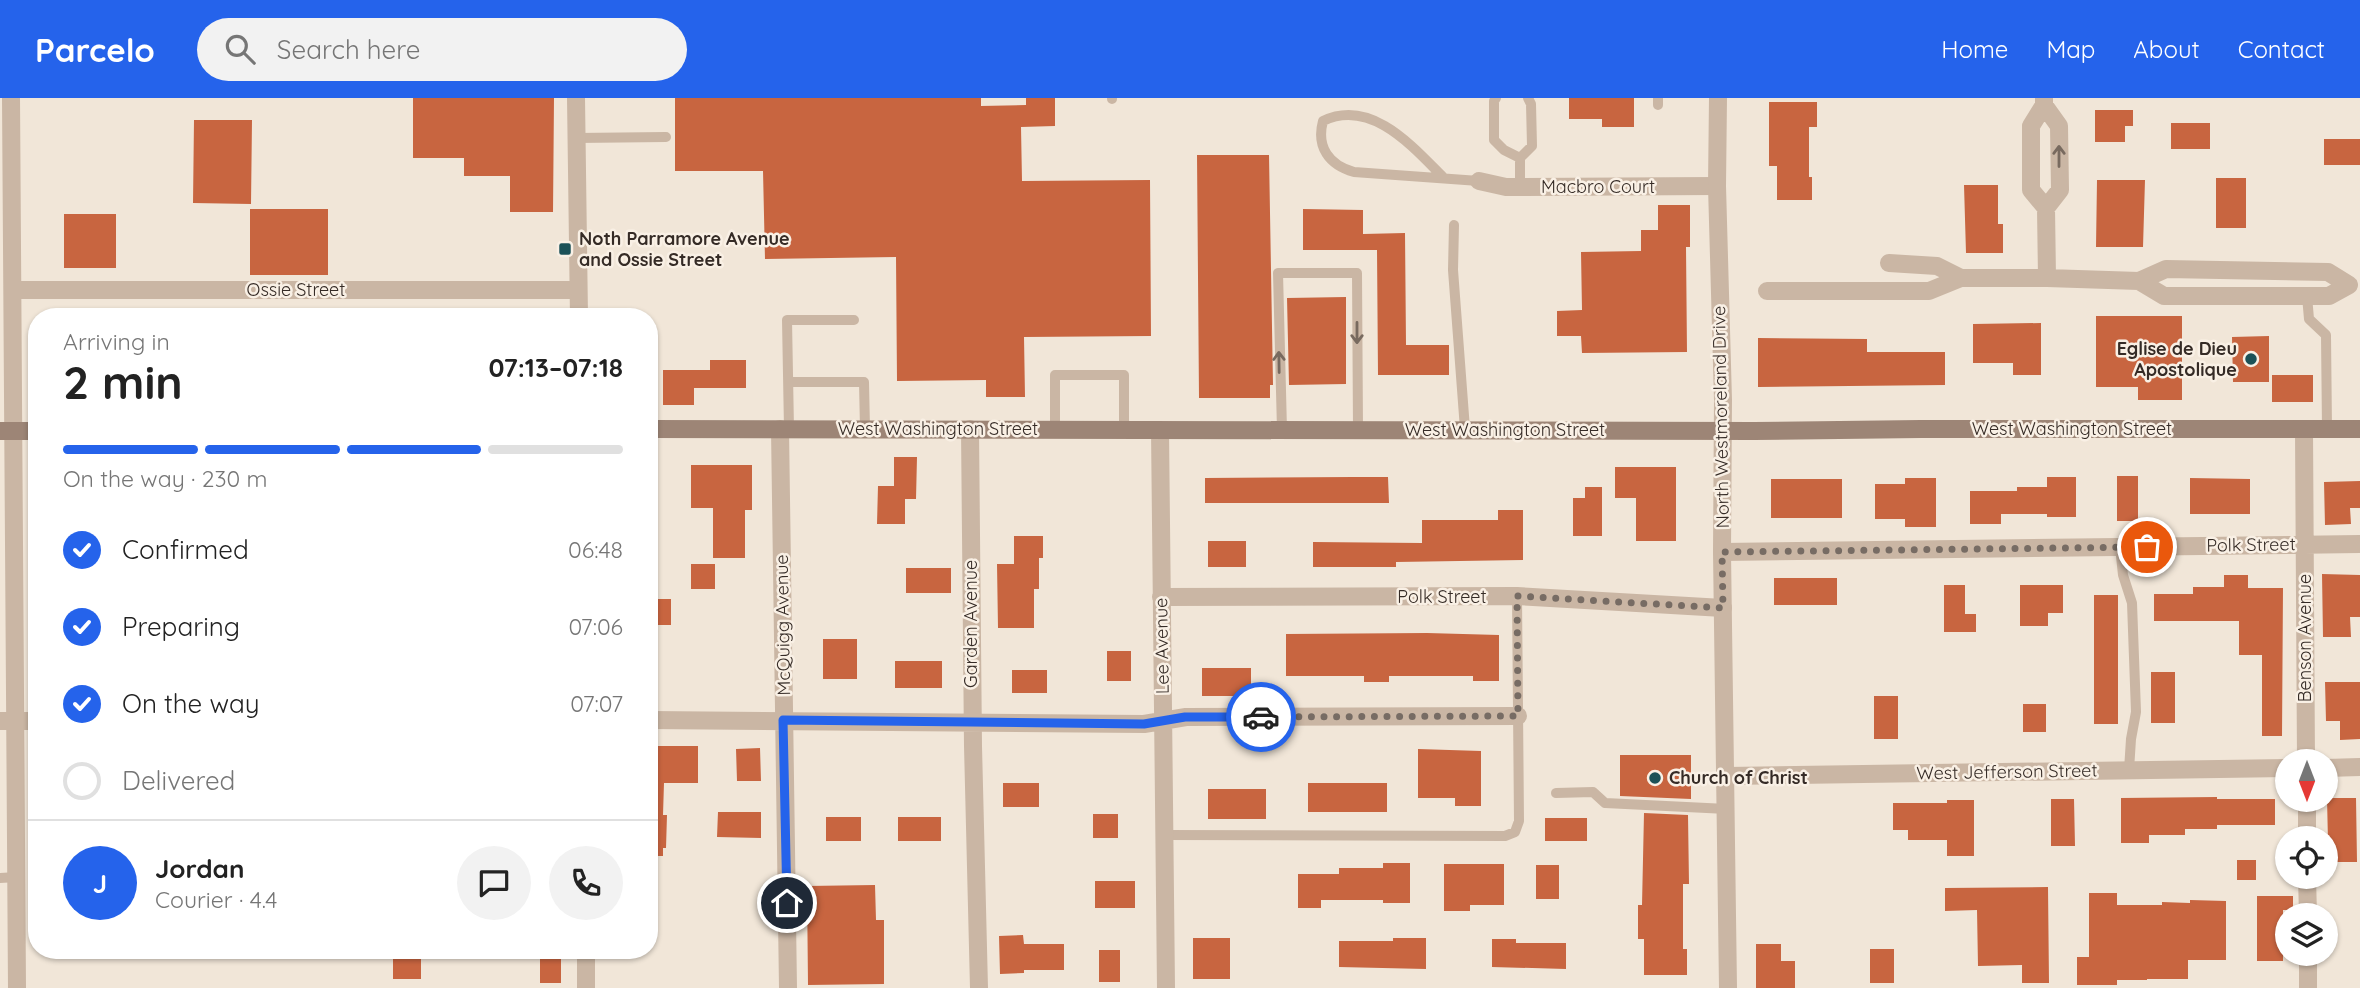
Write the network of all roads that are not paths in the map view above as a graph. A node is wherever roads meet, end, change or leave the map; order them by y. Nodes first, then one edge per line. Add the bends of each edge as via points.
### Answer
1 (11, 98) edge
2 (576, 98) edge
3 (1496, 98) edge
4 (1528, 98) edge
5 (1718, 98) edge
6 (2044, 102) edge
7 (666, 137) dead end
8 (576, 138) junction
9 (1520, 158) junction
10 (6, 173) edge
11 (1443, 177) junction
12 (1479, 181) joint
13 (1717, 186) junction
14 (1520, 187) junction
15 (2046, 208) junction
16 (1454, 225) dead end
17 (1889, 263) dead end
18 (1961, 278) junction
19 (2047, 278) junction
20 (2139, 281) junction
21 (2354, 285) edge
22 (13, 290) junction
23 (578, 290) junction
24 (1767, 291) dead end
25 (2307, 296) junction
26 (579, 308) edge
27 (854, 320) dead end
28 (789, 382) junction
29 (658, 429) edge
30 (785, 429) junction
31 (865, 429) junction
32 (970, 429) junction
33 (1055, 429) junction
34 (1358, 429) junction
35 (1465, 429) junction
36 (2327, 429) junction
37 (2360, 429) edge
38 (1124, 430) junction
39 (1160, 430) junction
40 (1282, 430) junction
41 (2304, 430) junction
42 (7, 431) edge
43 (28, 431) edge
44 (1723, 431) junction
45 (2360, 544) edge
46 (2304, 545) junction
47 (2120, 547) junction
48 (1722, 552) junction
49 (1517, 596) junction
50 (1161, 597) junction
51 (1723, 608) junction
52 (1518, 716) junction
53 (658, 720) edge
54 (783, 720) junction
55 (1163, 720) junction
56 (8, 721) edge
57 (28, 721) edge
58 (972, 722) junction
59 (2306, 749) edge
60 (2360, 767) edge
61 (2275, 768) edge
62 (2338, 768) edge
63 (2129, 770) junction
64 (1726, 776) junction
65 (1556, 793) dead end
66 (1727, 808) junction
67 (1164, 835) junction
68 (8, 878) edge
69 (586, 959) edge
70 (2308, 966) edge
71 (18, 988) edge
72 (586, 988) edge
73 (788, 988) edge
74 (979, 988) edge
75 (1166, 988) edge
76 (1728, 988) edge
77 (2308, 988) edge

1 - 10 street
2 - 8 street
3 - 9 lane via 1494,140
4 - 9 lane via 1532,146
5 - 13 street, North Westmoreland Drive
6 - 15 street via 2031,126 2031,190
15 -> 6 street via 2060,190 2059,126
7 - 8 lane
8 - 23 street
9 - 14 lane
10 - 22 street
11 - 11 lane via 1342,169 1321,144 1323,121 1341,111 1375,116
11 - 12 lane
12 - 14 street, Macbro Court
13 - 14 street, Macbro Court
13 - 44 street, North Westmoreland Drive
15 - 19 street
16 - 35 lane
17 - 18 street via 1926,263
18 - 19 street
18 - 24 street via 1929,291
19 - 20 street
20 - 21 street via 2166,269 2328,272
20 - 25 street via 2164,296
21 - 25 street via 2329,296
22 - 23 street, Ossie Street
22 - 42 street
23 - 26 street
25 - 36 lane via 2309,319 2326,335
27 - 28 lane via 787,320
28 - 30 lane
28 - 31 lane via 864,382
29 - 30 main road, West Washington Street
30 - 31 main road, West Washington Street
30 - 54 street, McQuigg Avenue
31 - 32 main road, West Washington Street
32 - 33 main road, West Washington Street
32 - 58 street, Garden Avenue
33 - 38 main road, West Washington Street
33 - 38 lane via 1055,375 1124,375
34 - 35 main road, West Washington Street
34 - 40 main road, West Washington Street
40 -> 34 lane via 1278,273 1357,274
35 - 44 main road, West Washington Street
36 - 37 main road, West Washington Street
36 - 41 main road, West Washington Street
38 - 39 main road, West Washington Street
39 - 40 main road, West Washington Street
39 - 50 street, Lee Avenue
41 - 44 main road, West Washington Street
41 - 46 street, Benson Avenue
42 - 43 main road
42 - 56 street
44 - 48 street, North Westmoreland Drive
45 - 46 street, Polk Street
46 - 47 street, Polk Street
46 - 59 street, Benson Avenue
47 - 48 street, Polk Street
47 - 63 lane via 2132,603 2136,712
48 - 51 street, North Westmoreland Drive
49 - 50 street, Polk Street
49 - 51 street, Polk Street
49 - 52 lane
50 - 55 street, Lee Avenue
51 - 64 street, North Westmoreland Drive
52 - 55 street
52 - 67 lane via 1519,821 1515,832 1505,836
53 - 54 street
54 - 58 street
54 - 73 street, McQuigg Avenue
55 - 58 street via 1144,724
55 - 67 street, Lee Avenue
56 - 57 street
56 - 68 street
58 - 74 street, Garden Avenue
60 - 62 street
61 - 63 street, West Jefferson Street
63 - 64 street, West Jefferson Street
64 - 66 street, North Westmoreland Drive
65 - 66 lane via 1593,792 1605,803
66 - 76 street, North Westmoreland Drive
67 - 75 street, Lee Avenue
68 - 71 street
69 - 72 street
70 - 77 street

